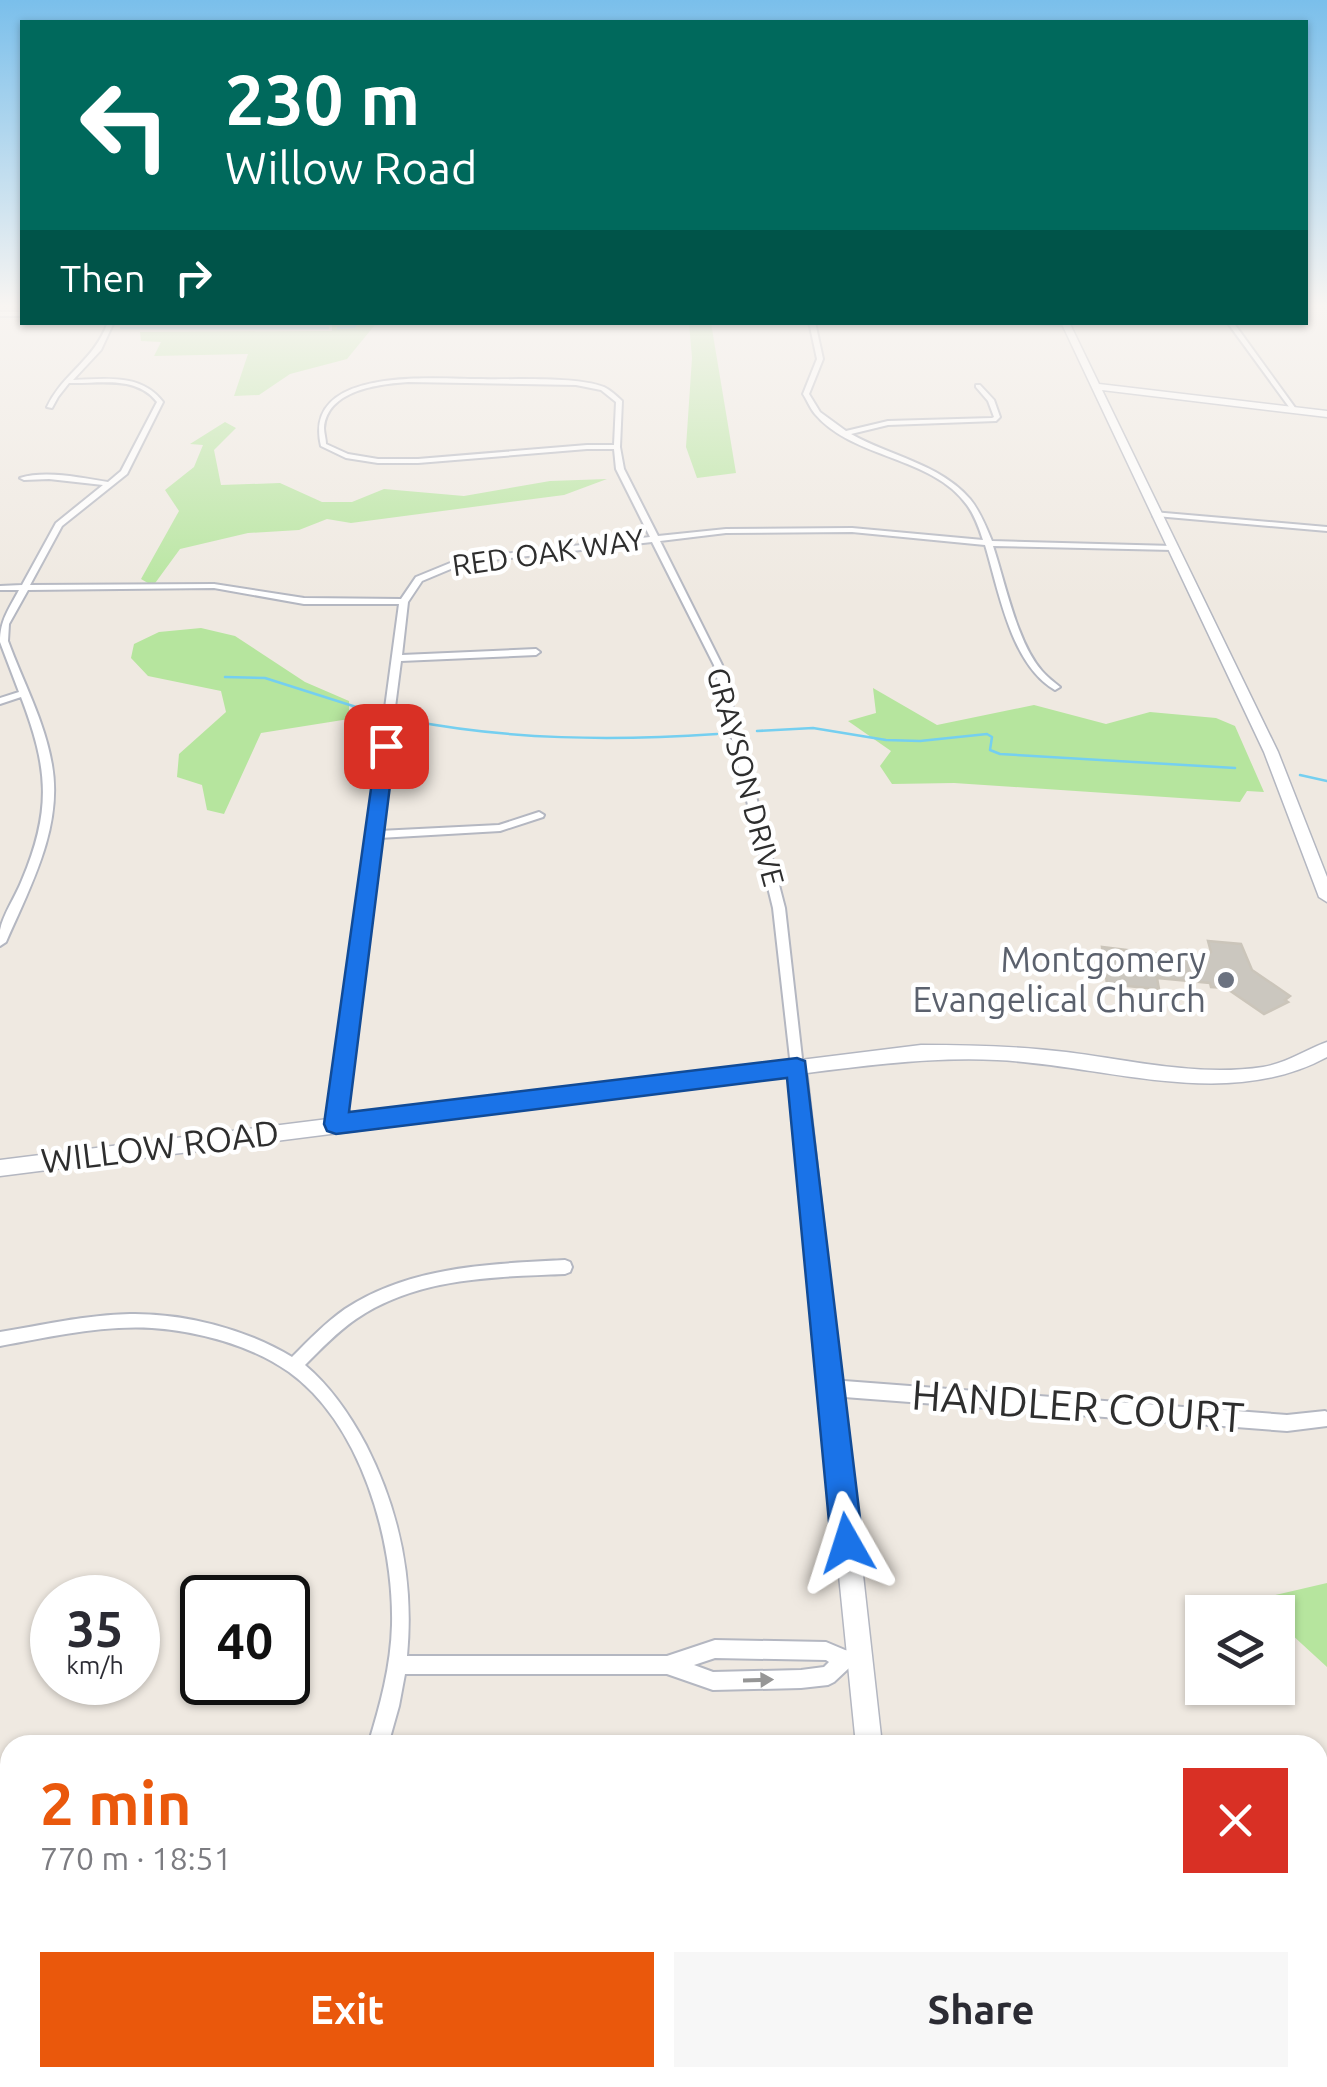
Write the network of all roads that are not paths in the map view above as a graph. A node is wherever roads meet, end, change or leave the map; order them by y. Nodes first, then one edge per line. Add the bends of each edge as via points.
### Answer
1 (159, 404) edge
2 (333, 404) edge
3 (619, 404) edge
4 (810, 404) edge
5 (993, 404) edge
6 (1105, 404) edge
7 (1248, 404) edge
8 (1290, 404) edge
9 (1294, 410) junction
10 (1327, 414) edge
11 (847, 433) junction
12 (617, 447) junction
13 (24, 478) dead end
14 (110, 484) junction
15 (1156, 514) junction
16 (1327, 528) edge
17 (654, 538) junction
18 (986, 543) junction
19 (1173, 548) junction
20 (0, 588) edge
21 (24, 588) junction
22 (404, 602) junction
23 (536, 652) dead end
24 (398, 658) junction
25 (1055, 687) dead end
26 (22, 694) junction
27 (0, 700) edge
28 (539, 815) dead end
29 (373, 836) junction
30 (1326, 891) edge
31 (14, 909) junction
32 (0, 910) edge
33 (0, 942) edge
34 (1327, 1050) edge
35 (797, 1068) junction
36 (336, 1124) junction
37 (0, 1168) edge
38 (565, 1267) dead end
39 (0, 1339) edge
40 (293, 1366) junction
41 (831, 1388) junction
42 (1324, 1420) edge
43 (852, 1660) junction
44 (400, 1664) junction
45 (666, 1665) junction
46 (381, 1735) edge
47 (866, 1735) edge

1 - 14 street via 124,472
2 - 12 street, GRAYSON DRIVE via 320,436 323,446 383,463
3 - 12 street, GRAYSON DRIVE
4 - 11 street
5 - 11 street via 994,420 888,423
6 - 15 street
7 - 9 street
8 - 9 street
9 - 10 street
11 - 18 street via 958,490
12 - 17 street, GRAYSON DRIVE via 620,469
13 - 14 street
14 - 21 street via 59,525
15 - 16 street
15 - 19 street
17 - 18 street, RED OAK WAY via 726,530 852,530
17 - 22 street, RED OAK WAY via 455,563 419,579
17 - 35 street, GRAYSON DRIVE via 718,665 779,908
18 - 19 street, RED OAK WAY
18 - 25 street via 1032,668
19 - 30 street via 1281,774
20 - 21 street
21 - 22 street via 214,586 324,603
21 - 26 street via 4,630
22 - 24 street
23 - 24 street
24 - 29 street
26 - 27 street
26 - 31 street via 43,750 49,794 42,836
28 - 29 street via 500,828
29 - 36 street
31 - 32 street
31 - 33 street
34 - 35 street, WILLOW ROAD via 1297,1066 1234,1077 972,1051
35 - 36 street, WILLOW ROAD
35 - 41 street
36 - 37 street, WILLOW ROAD
38 - 40 street via 450,1274 404,1286 356,1310
39 - 40 street via 173,1324
40 - 44 street via 329,1398 385,1501 401,1573
41 - 42 street, HANDLER COURT via 1288,1423
41 - 43 street
43 - 45 street via 826,1650 715,1649
45 -> 43 street via 713,1681 766,1680 828,1676
43 - 47 street
44 - 45 street
44 - 46 street

